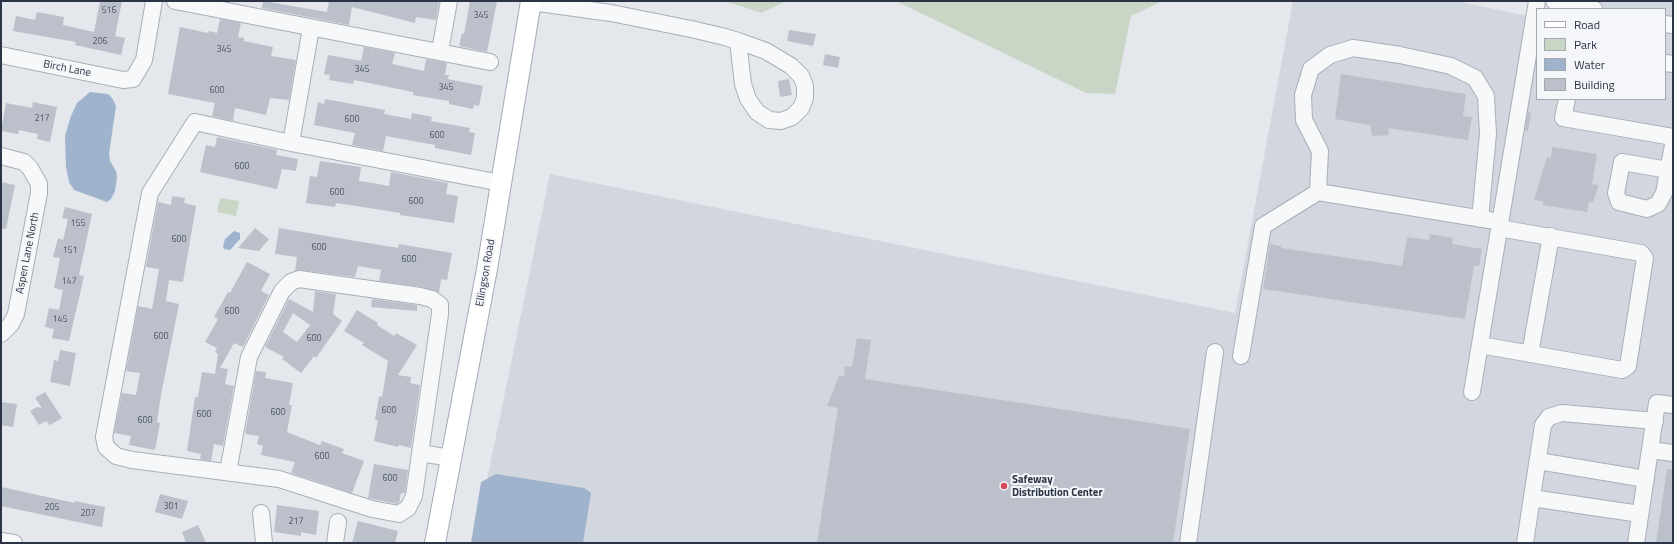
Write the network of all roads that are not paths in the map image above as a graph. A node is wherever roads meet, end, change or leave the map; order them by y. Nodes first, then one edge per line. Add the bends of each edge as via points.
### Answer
1 (154, 1) edge
2 (175, 1) edge
3 (449, 1) edge
4 (1537, 1) edge
5 (1554, 1) edge
6 (531, 2) edge
7 (1586, 5) edge
8 (232, 7) edge
9 (311, 28) junction
10 (738, 41) junction
11 (440, 51) junction
12 (1, 55) edge
13 (490, 62) dead end
14 (1567, 100) edge
15 (1673, 137) edge
16 (291, 143) junction
17 (1673, 146) edge
18 (1, 156) edge
19 (1668, 170) dead end
20 (501, 183) junction
21 (1318, 192) junction
22 (1480, 219) junction
23 (1500, 225) junction
24 (1551, 236) junction
25 (1, 334) edge
26 (1480, 345) junction
27 (1215, 352) dead end
28 (1530, 354) junction
29 (1241, 356) dead end
30 (1472, 392) dead end
31 (1673, 405) edge
32 (1655, 420) junction
33 (1650, 450) junction
34 (420, 453) junction
35 (1673, 453) edge
36 (451, 458) junction
37 (1538, 461) junction
38 (228, 472) junction
39 (1646, 479) junction
40 (1532, 498) junction
41 (261, 513) dead end
42 (1640, 514) junction
43 (338, 522) dead end
44 (1, 541) edge
45 (14, 543) edge
46 (264, 543) edge
47 (335, 543) edge
48 (435, 543) edge
49 (1188, 543) edge
50 (1525, 543) edge
51 (1636, 543) edge

1 - 12 street, Birch Lane via 144,60 132,79 123,80
2 - 8 street
3 - 11 street
4 - 23 street
5 - 7 street
6 - 10 street via 611,13
6 - 20 main road, Ellingson Road
8 - 9 street
9 - 11 street
9 - 16 street
10 - 10 street via 766,51 792,66 801,76 805,86 804,98 801,108 792,117 781,121 769,120 757,112 748,99 743,84
11 - 13 street
14 - 15 street via 1563,118
16 - 20 street
16 - 38 street via 195,122 150,193 104,437 106,447 116,456 132,460
17 - 19 street
18 - 25 street, Aspen Lane North via 24,162 39,184 16,314
20 - 36 main road, Ellingson Road
21 - 22 street
21 - 22 street via 1320,151 1304,120 1303,95 1311,69 1330,55 1354,48 1400,55 1451,66 1475,78 1486,96 1488,134
21 - 29 street via 1263,226
22 - 23 street
23 - 24 street
23 - 26 street
24 - 28 street
24 - 28 street via 1641,252 1645,258 1628,366 1622,370
26 - 28 street
26 - 30 street
27 - 49 street
31 - 32 street via 1657,403
32 - 33 street
32 - 37 street via 1562,413 1549,417 1543,425
33 - 35 street
33 - 39 street
34 - 36 street
34 - 38 street via 414,496 408,508 399,514 372,509 279,478
34 - 38 street via 440,305 432,299 420,296 299,279 291,282 282,291 249,357
36 - 48 main road, Ellingson Road
37 - 39 street
37 - 40 street
39 - 42 street
40 - 42 street
40 - 50 street
41 - 46 street
42 - 51 street
43 - 47 street
44 - 45 street

